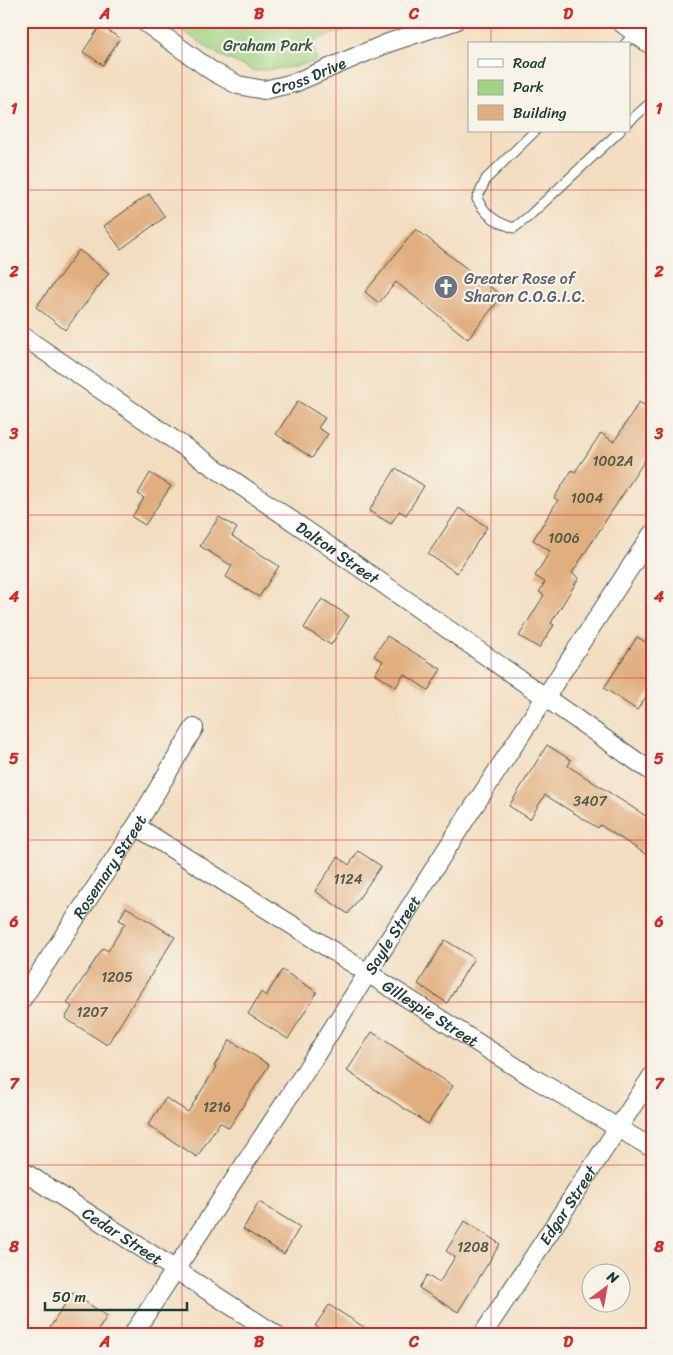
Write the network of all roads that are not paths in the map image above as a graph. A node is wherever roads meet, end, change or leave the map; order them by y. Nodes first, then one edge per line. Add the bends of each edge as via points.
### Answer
1 (143, 21) edge
2 (455, 21) edge
3 (619, 21) edge
4 (630, 39) edge
5 (652, 46) edge
6 (652, 101) edge
7 (630, 121) edge
8 (534, 132) edge
9 (619, 132) edge
10 (21, 335) edge
11 (652, 534) edge
12 (544, 698) junction
13 (194, 728) dead end
14 (652, 772) edge
15 (136, 826) junction
16 (367, 974) junction
17 (21, 1001) edge
18 (652, 1076) edge
19 (619, 1127) junction
20 (652, 1148) edge
21 (21, 1170) edge
22 (175, 1270) junction
23 (133, 1334) edge
24 (275, 1334) edge
25 (483, 1334) edge

1 - 2 street, Cross Drive via 212,71 238,85 264,90 294,83 388,43
3 - 4 street
4 - 5 street
6 - 7 lane
8 - 9 lane via 486,179 477,198 482,208 498,223 514,228
10 - 12 street, Dalton Street
11 - 12 street, Sayle Street
12 - 14 street, Dalton Street
12 - 16 street, Sayle Street
13 - 15 street, Rosemary Street
15 - 16 street, Gillespie Street
15 - 17 street, Rosemary Street
16 - 19 street, Gillespie Street via 530,1076
16 - 22 street, Sayle Street
18 - 19 street, Edgar Street
19 - 20 street, Gillespie Street
19 - 25 street, Edgar Street
21 - 22 street, Cedar Street
22 - 23 street, Sayle Street
22 - 24 street, Cedar Street

